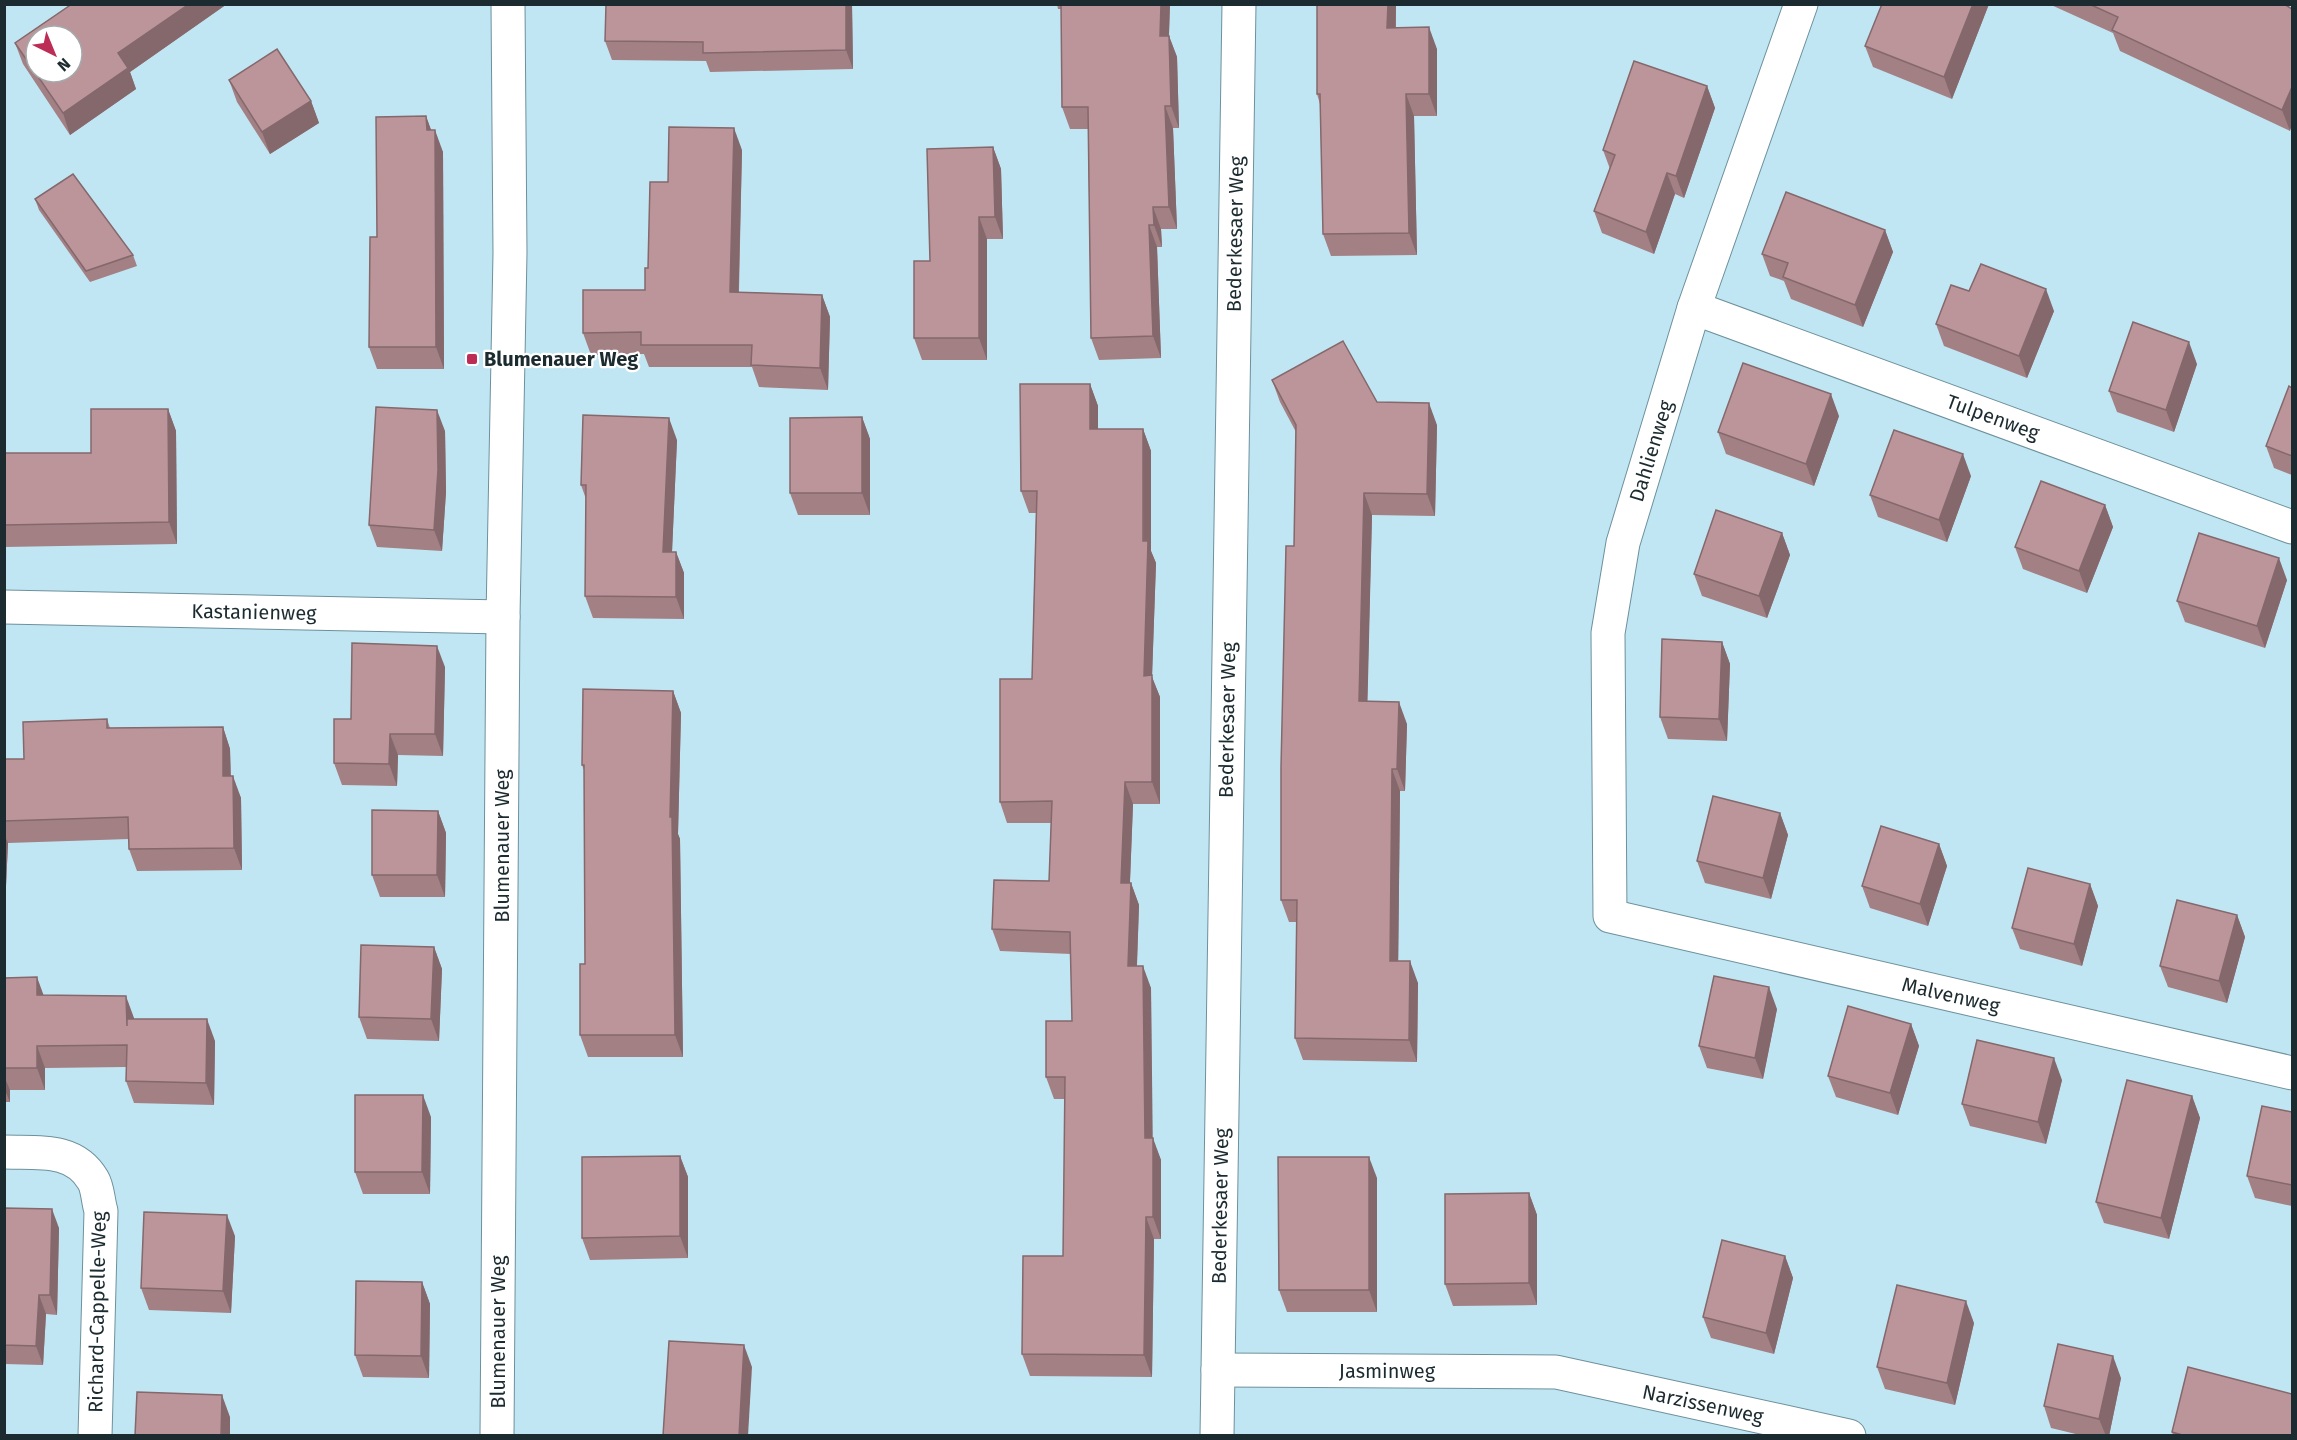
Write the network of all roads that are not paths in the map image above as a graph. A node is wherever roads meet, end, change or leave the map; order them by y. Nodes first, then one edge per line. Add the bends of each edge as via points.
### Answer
1 (508, 4) edge
2 (1239, 4) edge
3 (1801, 4) edge
4 (1694, 308) junction
5 (2292, 527) edge
6 (4, 607) edge
7 (504, 617) junction
8 (1610, 916) joint
9 (2292, 1073) edge
10 (4, 1152) edge
11 (1218, 1370) junction
12 (1556, 1372) joint
13 (96, 1436) edge
14 (497, 1436) edge
15 (1217, 1436) edge
16 (1849, 1436) edge

1 - 7 street, Blumenauer Weg via 510,253
2 - 11 street, Bederkesaer Weg
3 - 4 street, Dahlienweg
4 - 5 street, Tulpenweg
4 - 8 street, Dahlienweg via 1623,543 1608,633
6 - 7 street, Kastanienweg
7 - 14 street, Blumenauer Weg
8 - 9 street, Malvenweg
10 - 13 street, Richard-Cappelle-Weg via 60,1155 80,1162 94,1181 101,1211
11 - 12 street, Jasminweg
11 - 15 street, Bederkesaer Weg
12 - 16 street, Narzissenweg

